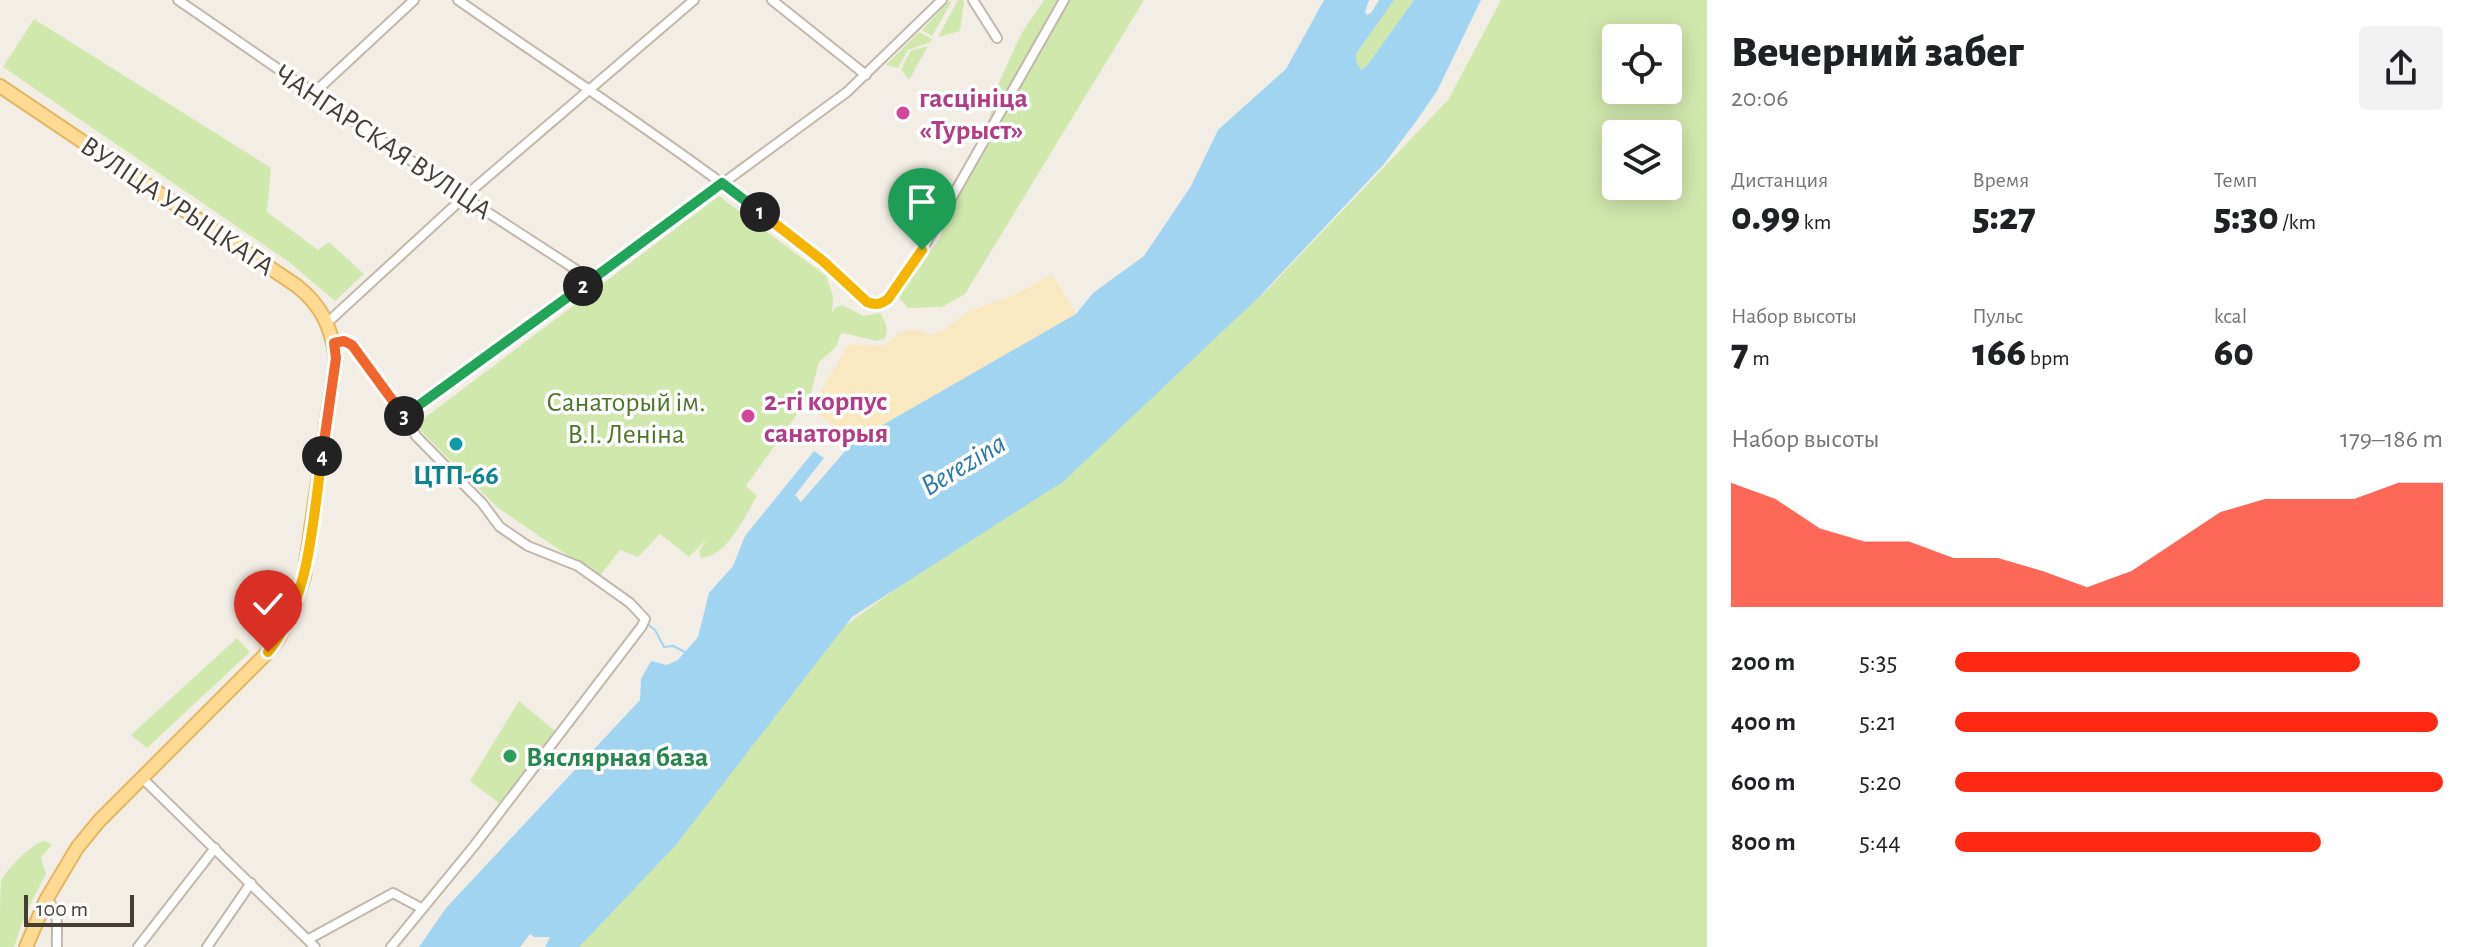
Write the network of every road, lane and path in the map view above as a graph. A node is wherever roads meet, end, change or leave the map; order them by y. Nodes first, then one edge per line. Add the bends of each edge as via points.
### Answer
1 (178, 0) edge
2 (414, 0) edge
3 (458, 0) edge
4 (694, 0) edge
5 (772, 0) edge
6 (942, 0) edge
7 (973, 0) edge
8 (1064, 0) edge
9 (997, 38) dead end
10 (866, 75) junction
11 (0, 86) edge
12 (589, 91) junction
13 (315, 92) junction
14 (722, 183) junction
15 (464, 197) junction
16 (592, 280) junction
17 (328, 322) junction
18 (334, 343) junction
19 (405, 417) junction
20 (141, 777) junction
21 (215, 848) junction
22 (251, 883) junction
23 (46, 900) junction
24 (421, 908) junction
25 (309, 939) junction
26 (26, 947) edge
27 (57, 947) edge
28 (138, 947) edge
29 (208, 947) edge
30 (315, 947) edge
31 (391, 947) edge

1 - 13 street, ЧАНГАРСКАЯ ВУЛІЦА
2 - 13 street
3 - 12 street
4 - 12 street
5 - 10 street
6 - 10 street
7 - 9 street
8 - 14 street via 922,250 882,303 867,302
10 - 14 street
11 - 17 main road, ВУЛІЦА УРЫЦКАГА via 297,286
12 - 14 street
12 - 15 street
13 - 15 street, ЧАНГАРСКАЯ ВУЛІЦА
14 - 16 street
15 - 16 street, ЧАНГАРСКАЯ ВУЛІЦА
15 - 17 street
16 - 19 street
17 - 18 main road, ВУЛІЦА УРЫЦКАГА
18 - 19 street via 352,345
18 - 20 main road, ВУЛІЦА УРЫЦКАГА via 331,399 296,601 268,652
19 - 24 street via 416,436 500,527 528,546 578,566 645,619
20 - 21 street
20 - 23 main road, ВУЛІЦА УРЫЦКАГА via 77,848
21 - 22 street
21 - 28 street
22 - 25 street
22 - 29 street
23 - 26 main road, ВУЛІЦА УРЫЦКАГА
23 - 27 street via 56,911
24 - 25 street via 393,893
24 - 31 street
25 - 30 street

